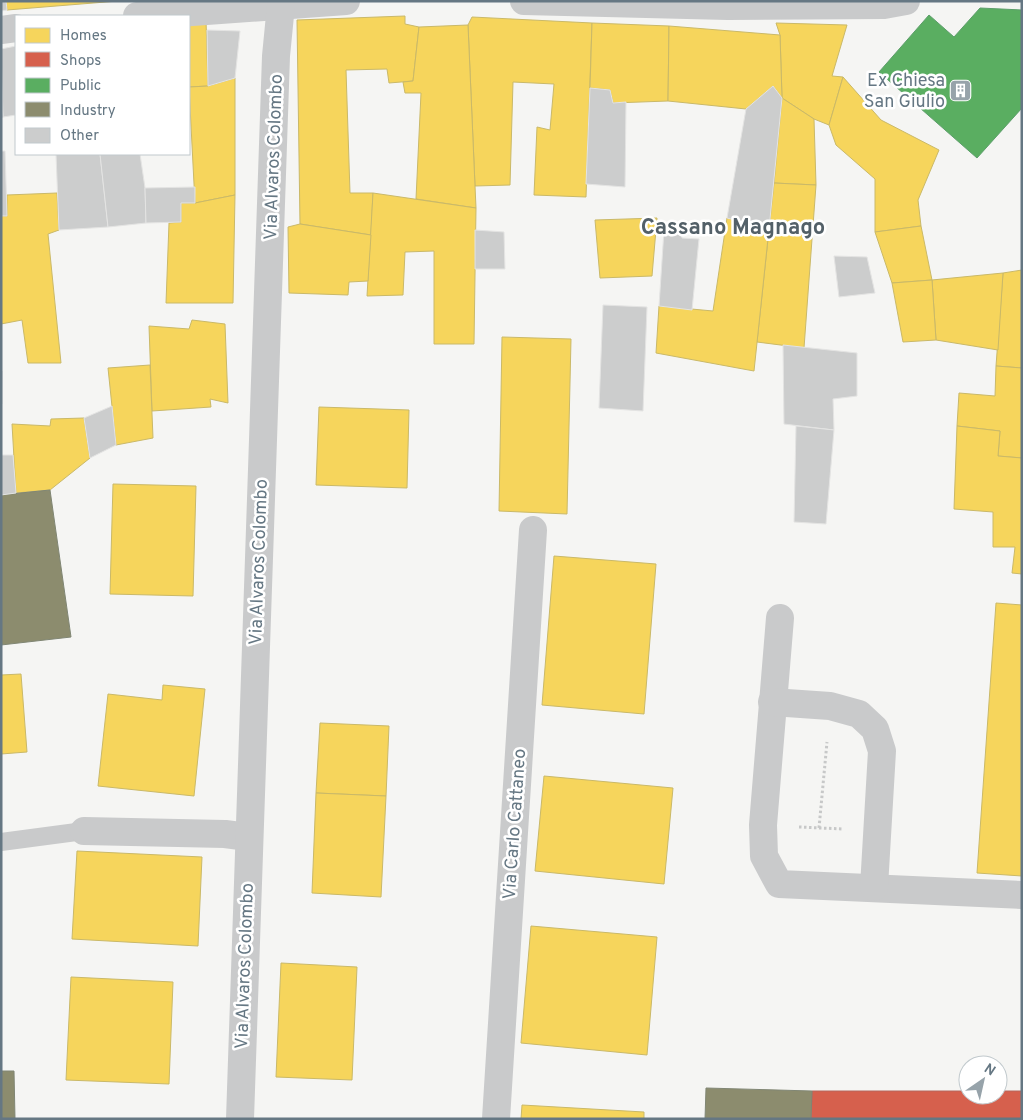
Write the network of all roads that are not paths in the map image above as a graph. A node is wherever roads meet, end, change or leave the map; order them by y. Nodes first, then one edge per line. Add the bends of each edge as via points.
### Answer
1 (346, 1) edge
2 (524, 1) edge
3 (906, 1) edge
4 (281, 5) junction
5 (150, 15) edge
6 (15, 28) edge
7 (1, 30) edge
8 (533, 530) dead end
9 (780, 618) dead end
10 (772, 702) junction
11 (84, 831) joint
12 (248, 837) junction
13 (1, 842) edge
14 (874, 887) junction
15 (1022, 895) edge
16 (240, 1119) edge
17 (496, 1119) edge

1 - 4 street
2 - 3 street via 728,6 884,5
4 - 5 street
4 - 12 street, Via Alvaros Colombo via 276,56
6 - 7 street
8 - 17 street, Via Carlo Cattaneo
9 - 10 street
10 - 14 street via 830,706 859,714 876,729 882,751
10 - 14 street via 763,825 764,856 779,884
11 - 12 street
11 - 13 lane
12 - 16 street, Via Alvaros Colombo
14 - 15 street

